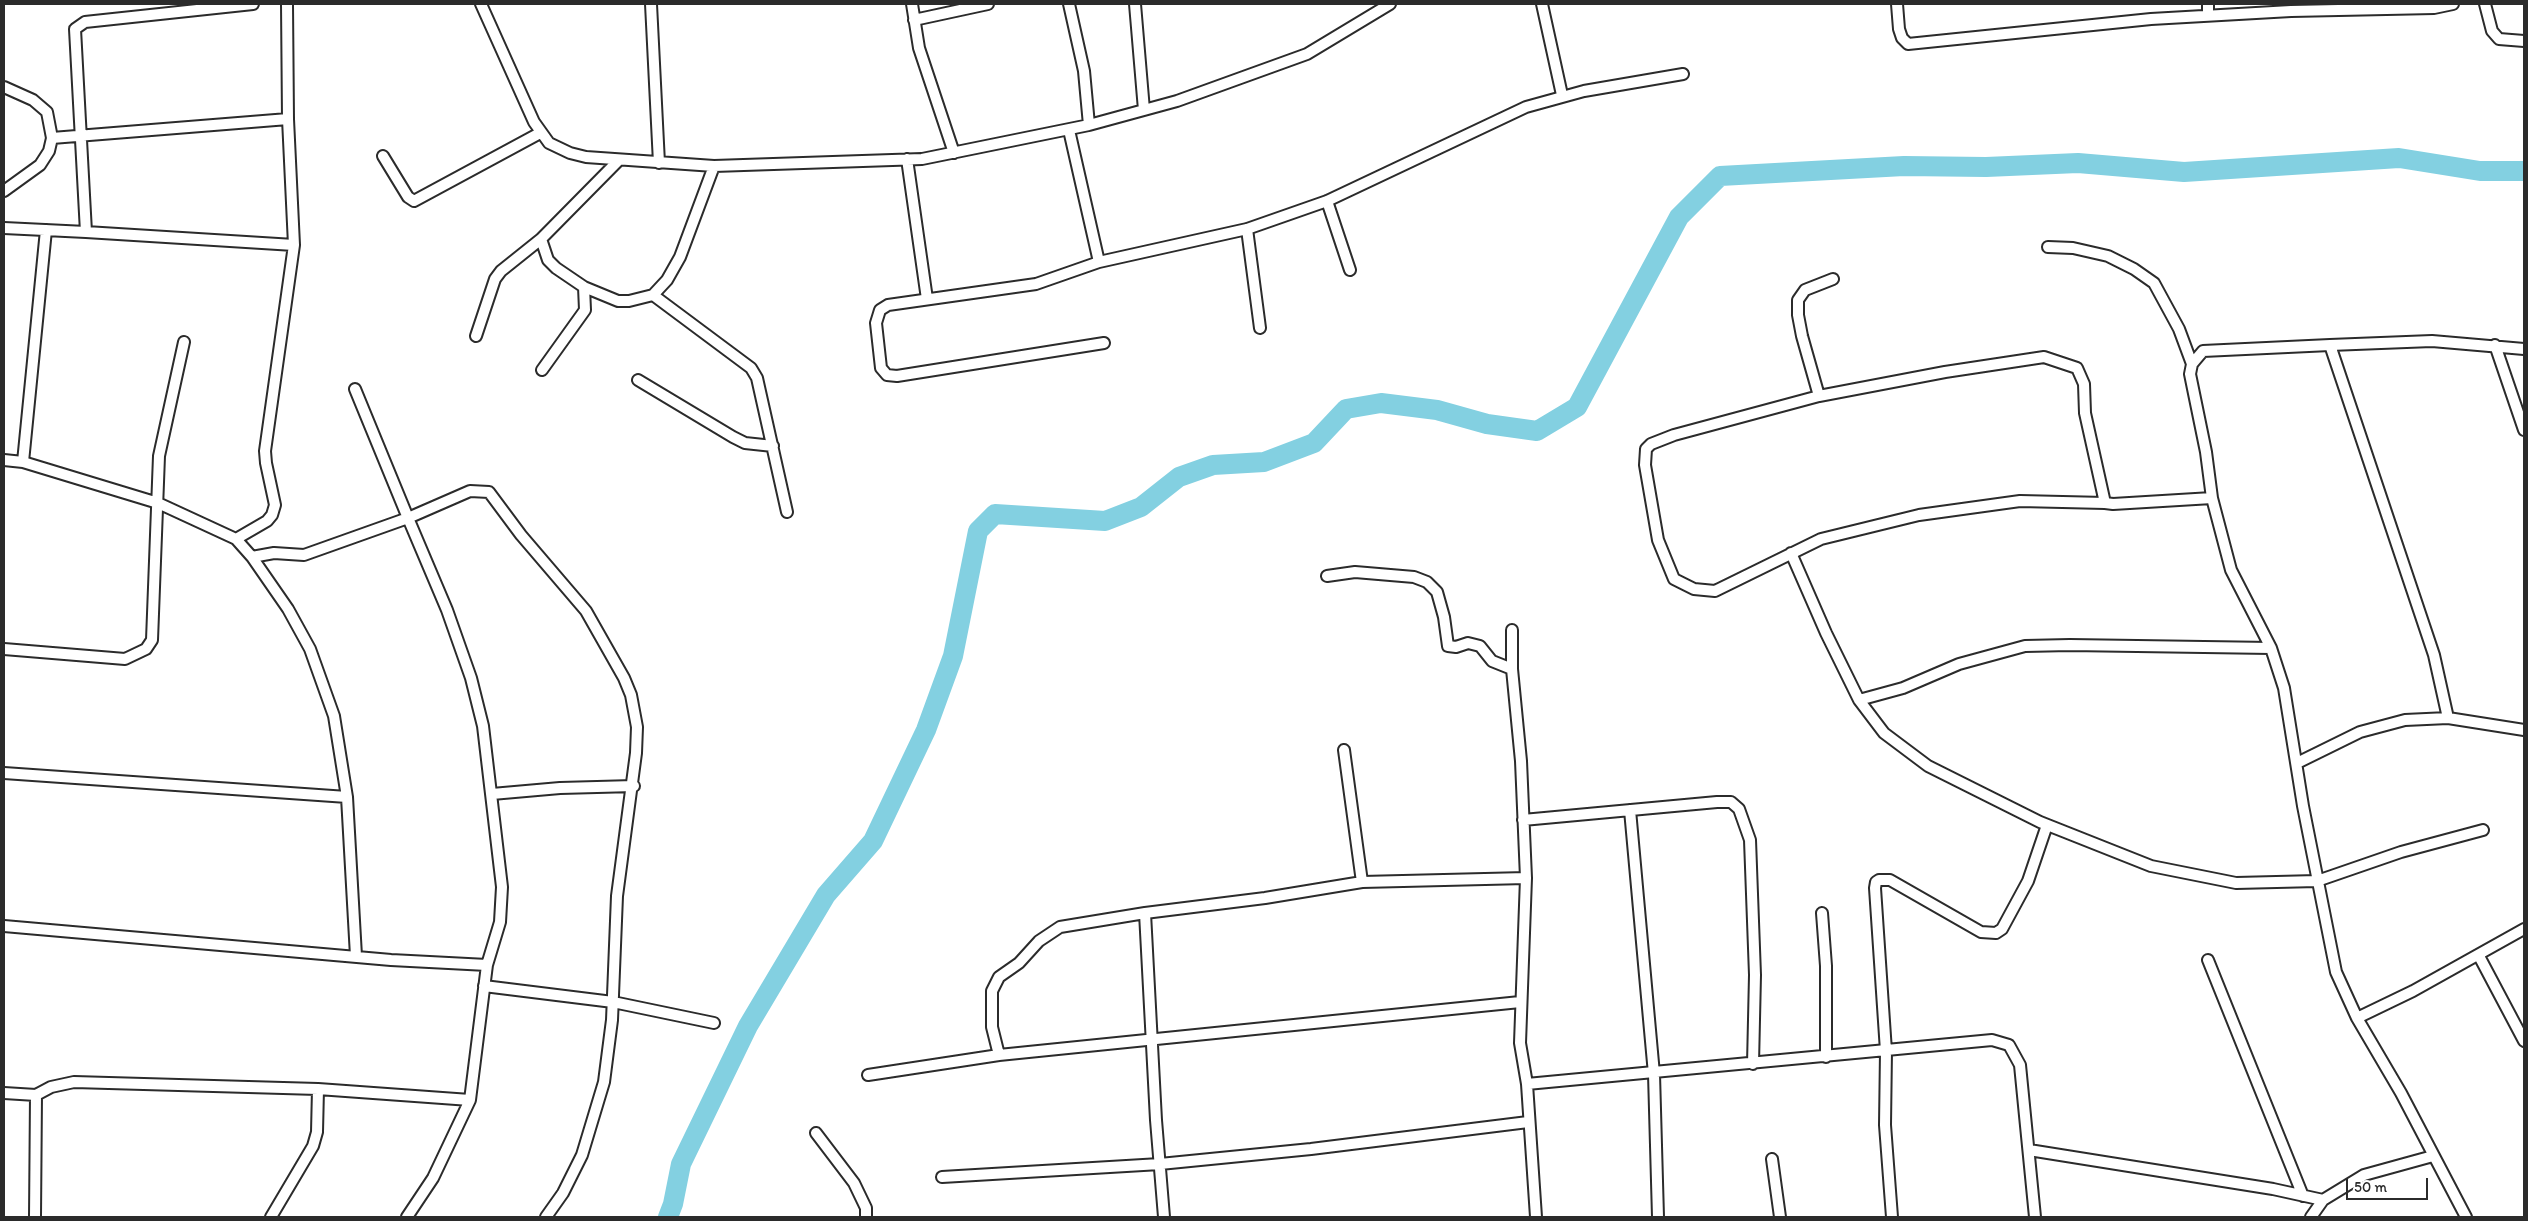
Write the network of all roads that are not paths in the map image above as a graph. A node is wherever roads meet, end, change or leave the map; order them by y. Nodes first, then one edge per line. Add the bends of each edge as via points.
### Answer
1 (252, 4) edge
2 (287, 4) edge
3 (481, 4) edge
4 (651, 4) edge
5 (912, 4) edge
6 (988, 4) edge
7 (1069, 4) edge
8 (1135, 4) edge
9 (1390, 4) edge
10 (1542, 4) edge
11 (1897, 4) edge
12 (2208, 4) edge
13 (2453, 4) edge
14 (2485, 4) edge
15 (2208, 15) junction
16 (914, 20) junction
17 (2524, 41) edge
18 (1683, 74) dead end
19 (4, 87) edge
20 (1562, 96) junction
21 (1144, 110) junction
22 (288, 119) junction
23 (1089, 125) junction
24 (1069, 130) junction
25 (540, 133) junction
26 (81, 137) junction
27 (52, 138) junction
28 (954, 153) junction
29 (384, 156) dead end
30 (907, 159) junction
31 (618, 161) junction
32 (659, 163) junction
33 (714, 166) junction
34 (4, 191) edge
35 (1327, 201) junction
36 (4, 228) edge
37 (1247, 229) junction
38 (46, 230) junction
39 (86, 232) junction
40 (541, 239) junction
41 (294, 246) junction
42 (2048, 247) dead end
43 (1099, 262) junction
44 (1350, 270) dead end
45 (1833, 279) dead end
46 (584, 287) junction
47 (653, 295) junction
48 (927, 299) junction
49 (1260, 328) dead end
50 (476, 336) dead end
51 (184, 342) dead end
52 (1104, 344) dead end
53 (2330, 346) junction
54 (2494, 346) junction
55 (2524, 349) edge
56 (2192, 364) junction
57 (542, 370) dead end
58 (638, 380) dead end
59 (355, 389) dead end
60 (1819, 396) junction
61 (2524, 430) edge
62 (773, 446) junction
63 (4, 460) edge
64 (23, 462) junction
65 (2212, 498) junction
66 (158, 503) junction
67 (2105, 504) junction
68 (787, 512) dead end
69 (408, 518) junction
70 (236, 540) junction
71 (1791, 554) junction
72 (252, 556) junction
73 (1327, 576) dead end
74 (1512, 630) dead end
75 (2271, 648) junction
76 (4, 649) edge
77 (1512, 669) junction
78 (1859, 700) junction
79 (2448, 718) junction
80 (2524, 730) edge
81 (1344, 750) dead end
82 (2297, 763) junction
83 (4, 773) edge
84 (634, 786) junction
85 (492, 794) junction
86 (347, 797) junction
87 (1630, 810) junction
88 (1523, 820) junction
89 (2047, 825) junction
90 (2483, 830) dead end
91 (1526, 878) junction
92 (2317, 881) junction
93 (1362, 882) junction
94 (1145, 912) junction
95 (1822, 913) dead end
96 (4, 926) edge
97 (2524, 929) edge
98 (356, 956) junction
99 (2479, 956) junction
100 (2208, 960) dead end
101 (486, 965) junction
102 (484, 986) junction
103 (613, 1002) junction
104 (1520, 1002) junction
105 (2357, 1018) junction
106 (714, 1023) dead end
107 (1151, 1040) junction
108 (2524, 1041) edge
109 (1886, 1051) junction
110 (999, 1055) junction
111 (1826, 1057) junction
112 (1753, 1064) junction
113 (1654, 1074) junction
114 (868, 1075) dead end
115 (1527, 1084) junction
116 (318, 1089) junction
117 (4, 1093) edge
118 (36, 1095) junction
119 (470, 1100) junction
120 (1528, 1122) junction
121 (816, 1133) dead end
122 (2029, 1150) junction
123 (2433, 1156) junction
124 (1772, 1159) dead end
125 (1160, 1164) junction
126 (942, 1177) dead end
127 (2303, 1196) junction
128 (2323, 1200) junction
129 (35, 1217) edge
130 (271, 1217) edge
131 (407, 1217) edge
132 (546, 1217) edge
133 (866, 1217) edge
134 (1164, 1217) edge
135 (1536, 1217) edge
136 (1658, 1217) edge
137 (1780, 1217) edge
138 (1892, 1217) edge
139 (2035, 1217) edge
140 (2311, 1217) edge
141 (2466, 1217) edge

1 - 26 street via 78,25 75,29
2 - 22 street
3 - 25 street
4 - 32 street
5 - 16 street
6 - 16 street
7 - 23 street via 1084,71
8 - 21 street
9 - 21 street via 1307,54
10 - 20 street
11 - 15 street via 1899,29 1908,44
12 - 15 street
13 - 15 street via 2434,8
14 - 17 street via 2492,31 2499,39
16 - 28 street via 919,48
18 - 20 street
19 - 27 street via 33,100 47,112
20 - 35 street via 1526,106
21 - 23 street
22 - 26 street
22 - 41 street
23 - 24 street
24 - 28 street
24 - 43 street
25 - 29 street via 414,201 408,197
25 - 31 street via 549,143 570,153
26 - 27 street
26 - 39 street
27 - 34 street via 49,152 40,165
28 - 30 street
30 - 33 street
30 - 48 street
31 - 32 street
31 - 40 street
32 - 33 street
33 - 47 street via 680,257 667,280
35 - 37 street
35 - 44 street
36 - 38 street
37 - 43 street
37 - 49 street
38 - 39 street
38 - 64 street
39 - 41 street
40 - 46 street via 548,260
40 - 50 street via 495,279
41 - 70 street via 265,451 275,506 267,521
42 - 56 street via 2073,248 2108,256 2154,283 2179,329
43 - 48 street via 1036,284
45 - 60 street via 1805,290 1798,300 1802,336
46 - 47 street via 618,301
46 - 57 street via 584,310
47 - 62 street via 751,368 758,378
48 - 52 street via 888,305 880,310 876,323 877,346 881,368 887,375
51 - 66 street via 160,456
53 - 54 street via 2432,341
53 - 56 street via 2203,352
53 - 79 street via 2434,655
54 - 55 street
54 - 61 street
56 - 65 street via 2190,385 2206,452
58 - 62 street via 733,437 746,443
59 - 69 street
60 - 67 street via 2044,357 2060,361 2077,368 2084,384 2085,412
60 - 71 street via 1674,435 1646,449 1645,465 1658,540 1674,579 1694,590 1715,592
62 - 68 street
63 - 64 street
64 - 66 street
65 - 67 street
65 - 75 street via 2231,570
66 - 70 street
66 - 76 street via 152,640 146,649 125,658
67 - 71 street via 2020,501 1919,515 1821,540
69 - 72 street via 304,554
69 - 84 street via 470,491 489,492 586,611 624,678 637,727
69 - 85 street via 444,602 471,678 483,726
70 - 72 street
71 - 78 street
72 - 86 street via 288,609 322,675 334,716
73 - 77 street via 1355,572 1414,577 1427,582 1438,592 1448,646 1468,643 1480,646 1492,660
74 - 77 street
75 - 78 street via 2025,646 1959,664 1903,688
75 - 82 street via 2284,688
77 - 88 street
78 - 89 street via 1884,733 1928,766
79 - 80 street
79 - 82 street via 2405,720 2360,732
81 - 93 street
82 - 92 street
83 - 86 street
84 - 85 street
84 - 103 street via 617,896
85 - 101 street via 502,887 500,922
86 - 98 street
87 - 88 street
87 - 112 street via 1717,802 1731,802 1739,809 1750,840 1755,975
87 - 113 street
88 - 91 street
89 - 92 street via 2151,866 2196,876 2236,883
89 - 109 street via 2028,881 2002,929 1996,933 1982,932 1890,880 1876,882
90 - 92 street via 2400,852
91 - 93 street
91 - 104 street
92 - 105 street via 2336,972
93 - 94 street
94 - 107 street
94 - 110 street via 1060,927 999,977 992,992 991,1006
95 - 111 street via 1826,966
96 - 98 street
97 - 99 street
98 - 101 street
99 - 105 street
99 - 108 street
100 - 127 street
101 - 102 street
102 - 103 street
102 - 119 street
103 - 106 street
103 - 132 street via 610,1045 598,1109 582,1155 563,1193
104 - 107 street
104 - 115 street via 1520,1043
105 - 123 street
107 - 110 street
107 - 125 street
109 - 111 street
109 - 122 street via 1992,1040 2009,1046 2020,1065
109 - 138 street via 1885,1125
110 - 114 street
111 - 112 street
112 - 113 street
113 - 115 street
113 - 136 street
115 - 120 street
116 - 118 street via 74,1082 51,1087
116 - 119 street
116 - 130 street via 317,1132 313,1146
117 - 118 street
118 - 129 street
119 - 131 street via 433,1178
120 - 125 street
120 - 135 street
121 - 133 street via 854,1183 866,1208
122 - 127 street
122 - 139 street
123 - 128 street via 2364,1175
123 - 141 street
124 - 137 street
125 - 126 street
125 - 134 street
127 - 128 street
128 - 140 street

